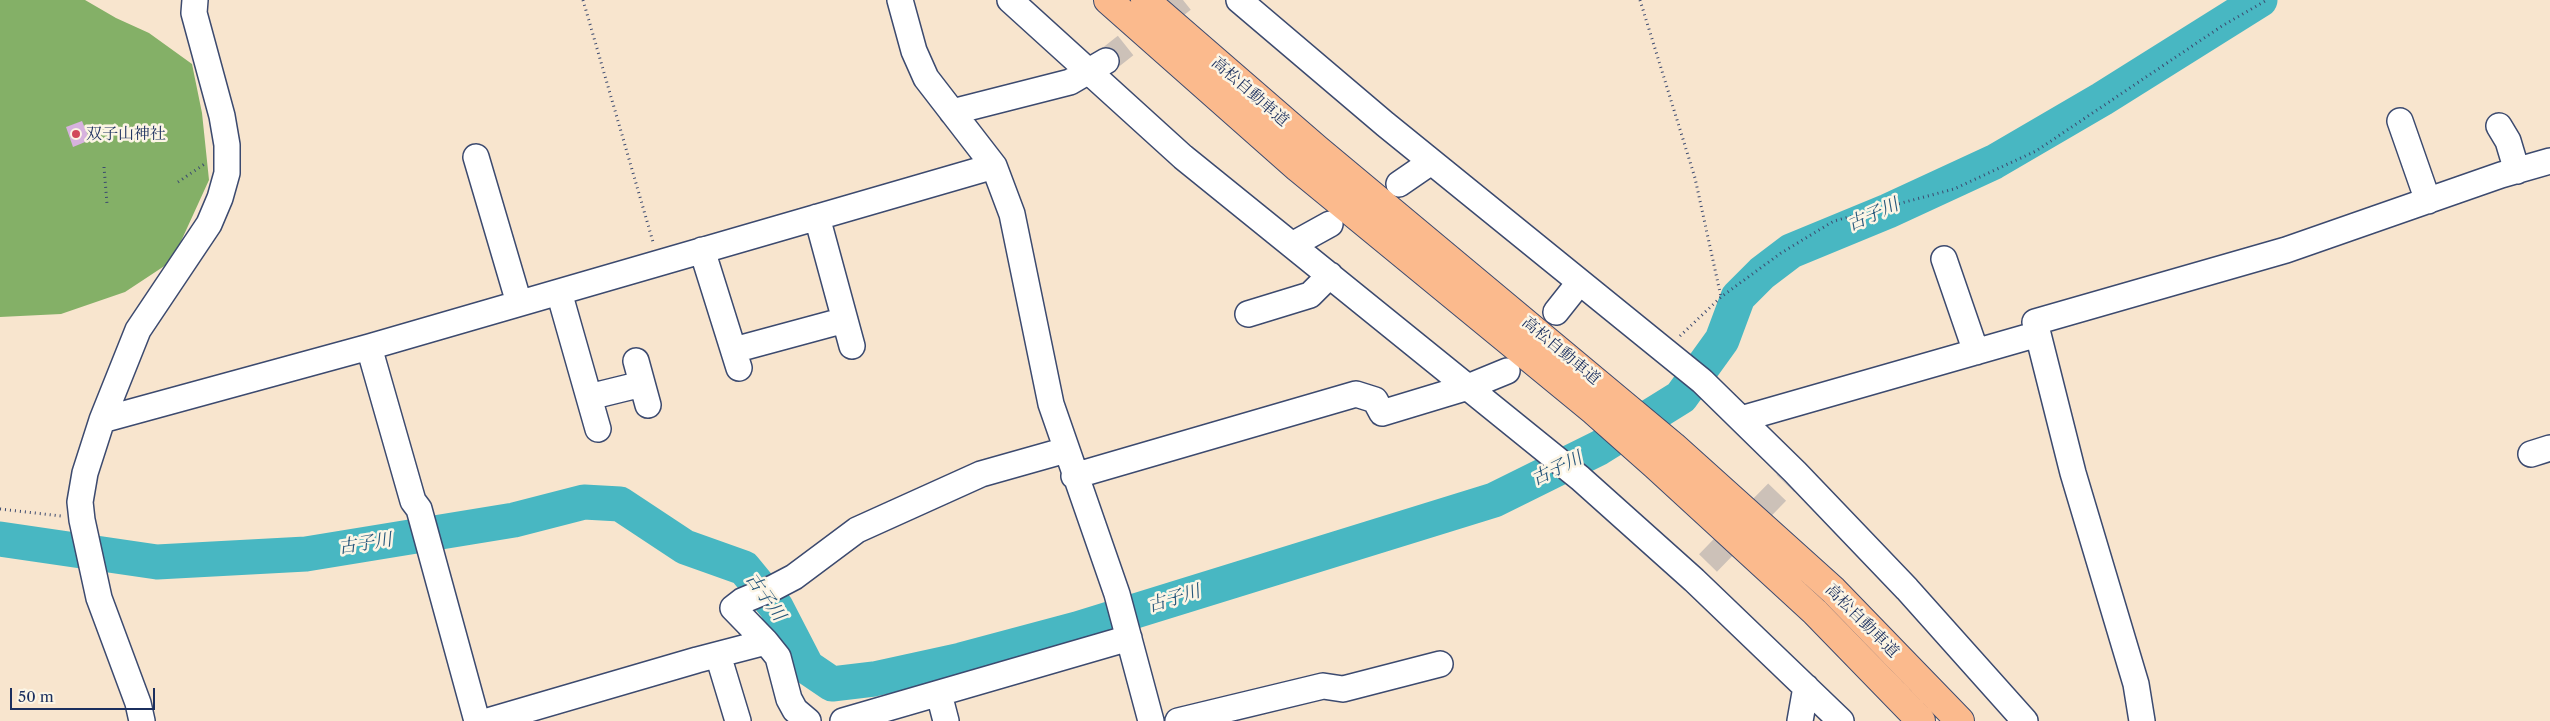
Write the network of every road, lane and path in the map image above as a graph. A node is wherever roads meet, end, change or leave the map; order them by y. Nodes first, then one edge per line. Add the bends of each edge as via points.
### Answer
1 (195, 0) edge
2 (583, 0) edge
3 (900, 0) edge
4 (1010, 0) edge
5 (1108, 0) edge
6 (1145, 0) edge
7 (1239, 0) edge
8 (1640, 0) edge
9 (2268, 0) edge
10 (1097, 66) junction
11 (952, 112) junction
12 (2400, 121) dead end
13 (2499, 126) dead end
14 (227, 148) junction
15 (476, 157) dead end
16 (2550, 161) edge
17 (1431, 162) junction
18 (994, 166) junction
19 (104, 167) dead end
20 (2517, 171) junction
21 (178, 182) dead end
22 (1398, 184) dead end
23 (2428, 201) junction
24 (106, 204) dead end
25 (817, 217) junction
26 (1330, 224) dead end
27 (1292, 245) junction
28 (702, 250) junction
29 (1944, 259) dead end
30 (658, 263) junction
31 (1330, 275) junction
32 (1579, 283) junction
33 (559, 292) junction
34 (1721, 297) junction
35 (519, 303) junction
36 (1556, 312) dead end
37 (1248, 314) dead end
38 (845, 320) junction
39 (2038, 334) junction
40 (852, 346) dead end
41 (369, 347) junction
42 (1976, 352) junction
43 (1670, 356) junction
44 (1507, 371) dead end
45 (642, 383) dead end
46 (1468, 387) junction
47 (589, 397) junction
48 (1603, 402) junction
49 (1741, 419) junction
50 (102, 420) junction
51 (598, 429) dead end
52 (1066, 450) junction
53 (1664, 455) junction
54 (1074, 476) junction
55 (0, 509) edge
56 (82, 519) junction
57 (1129, 636) junction
58 (766, 642) junction
59 (718, 655) junction
60 (1440, 664) dead end
61 (1806, 687) junction
62 (939, 694) junction
63 (142, 721) edge
64 (477, 721) edge
65 (488, 721) edge
66 (738, 721) edge
67 (808, 721) edge
68 (842, 721) edge
69 (946, 721) edge
70 (1151, 721) edge
71 (1178, 721) edge
72 (1800, 721) edge
73 (1840, 721) edge
74 (1921, 721) edge
75 (1960, 721) edge
76 (2025, 721) edge
77 (2142, 721) edge

1 - 14 street via 194,13 222,116
2 - 30 path
3 - 11 street via 914,51 926,78
4 - 10 street
5 - 48 highway, 高松自動車道 via 1298,168
6 - 48 highway, 高松自動車道
7 - 17 street
8 - 34 path via 1695,178
9 - 34 path via 2222,26 2036,151 1954,189 1834,221 1781,253
10 - 11 street via 1070,82
10 - 27 street via 1184,157
11 - 18 street
12 - 23 street
13 - 20 street via 2508,141
14 - 21 path
14 - 50 street via 227,173 209,224 138,330
15 - 35 street
16 - 20 street
17 - 22 street
17 - 32 street
18 - 25 street
18 - 52 street via 1012,214 1051,404
19 - 24 path
20 - 23 street
23 - 39 street via 2286,250 2035,322
25 - 28 street
25 - 38 street
26 - 27 street
27 - 31 street
28 - 30 street
28 - 38 street via 737,359
29 - 42 street
30 - 33 street
31 - 37 street via 1310,295
31 - 46 street
32 - 36 street
32 - 43 street
33 - 35 street
33 - 47 street
34 - 43 path
35 - 41 street
38 - 40 street
39 - 42 street
39 - 77 street via 2073,473 2136,684
41 - 50 street
41 - 64 street
42 - 49 street
43 - 49 street via 1702,381
44 - 46 street
45 - 47 street
46 - 54 street via 1382,413 1375,400 1356,394
46 - 61 street via 1701,572
47 - 51 street
48 - 53 highway, 高松自動車道
49 - 76 street via 1791,478 1907,590
50 - 56 street via 80,502
52 - 54 street
52 - 58 street via 981,474 857,530 794,577 742,601 733,608
53 - 74 highway, 高松自動車道
53 - 75 highway, 高松自動車道 via 1833,590
54 - 57 street
55 - 56 path
56 - 63 street via 99,598
57 - 62 street
57 - 70 street
58 - 59 street
58 - 67 street via 778,657 795,710
59 - 65 street
59 - 66 street
60 - 71 street via 1343,689 1323,686
61 - 72 street
61 - 73 street
62 - 68 street
62 - 69 street

